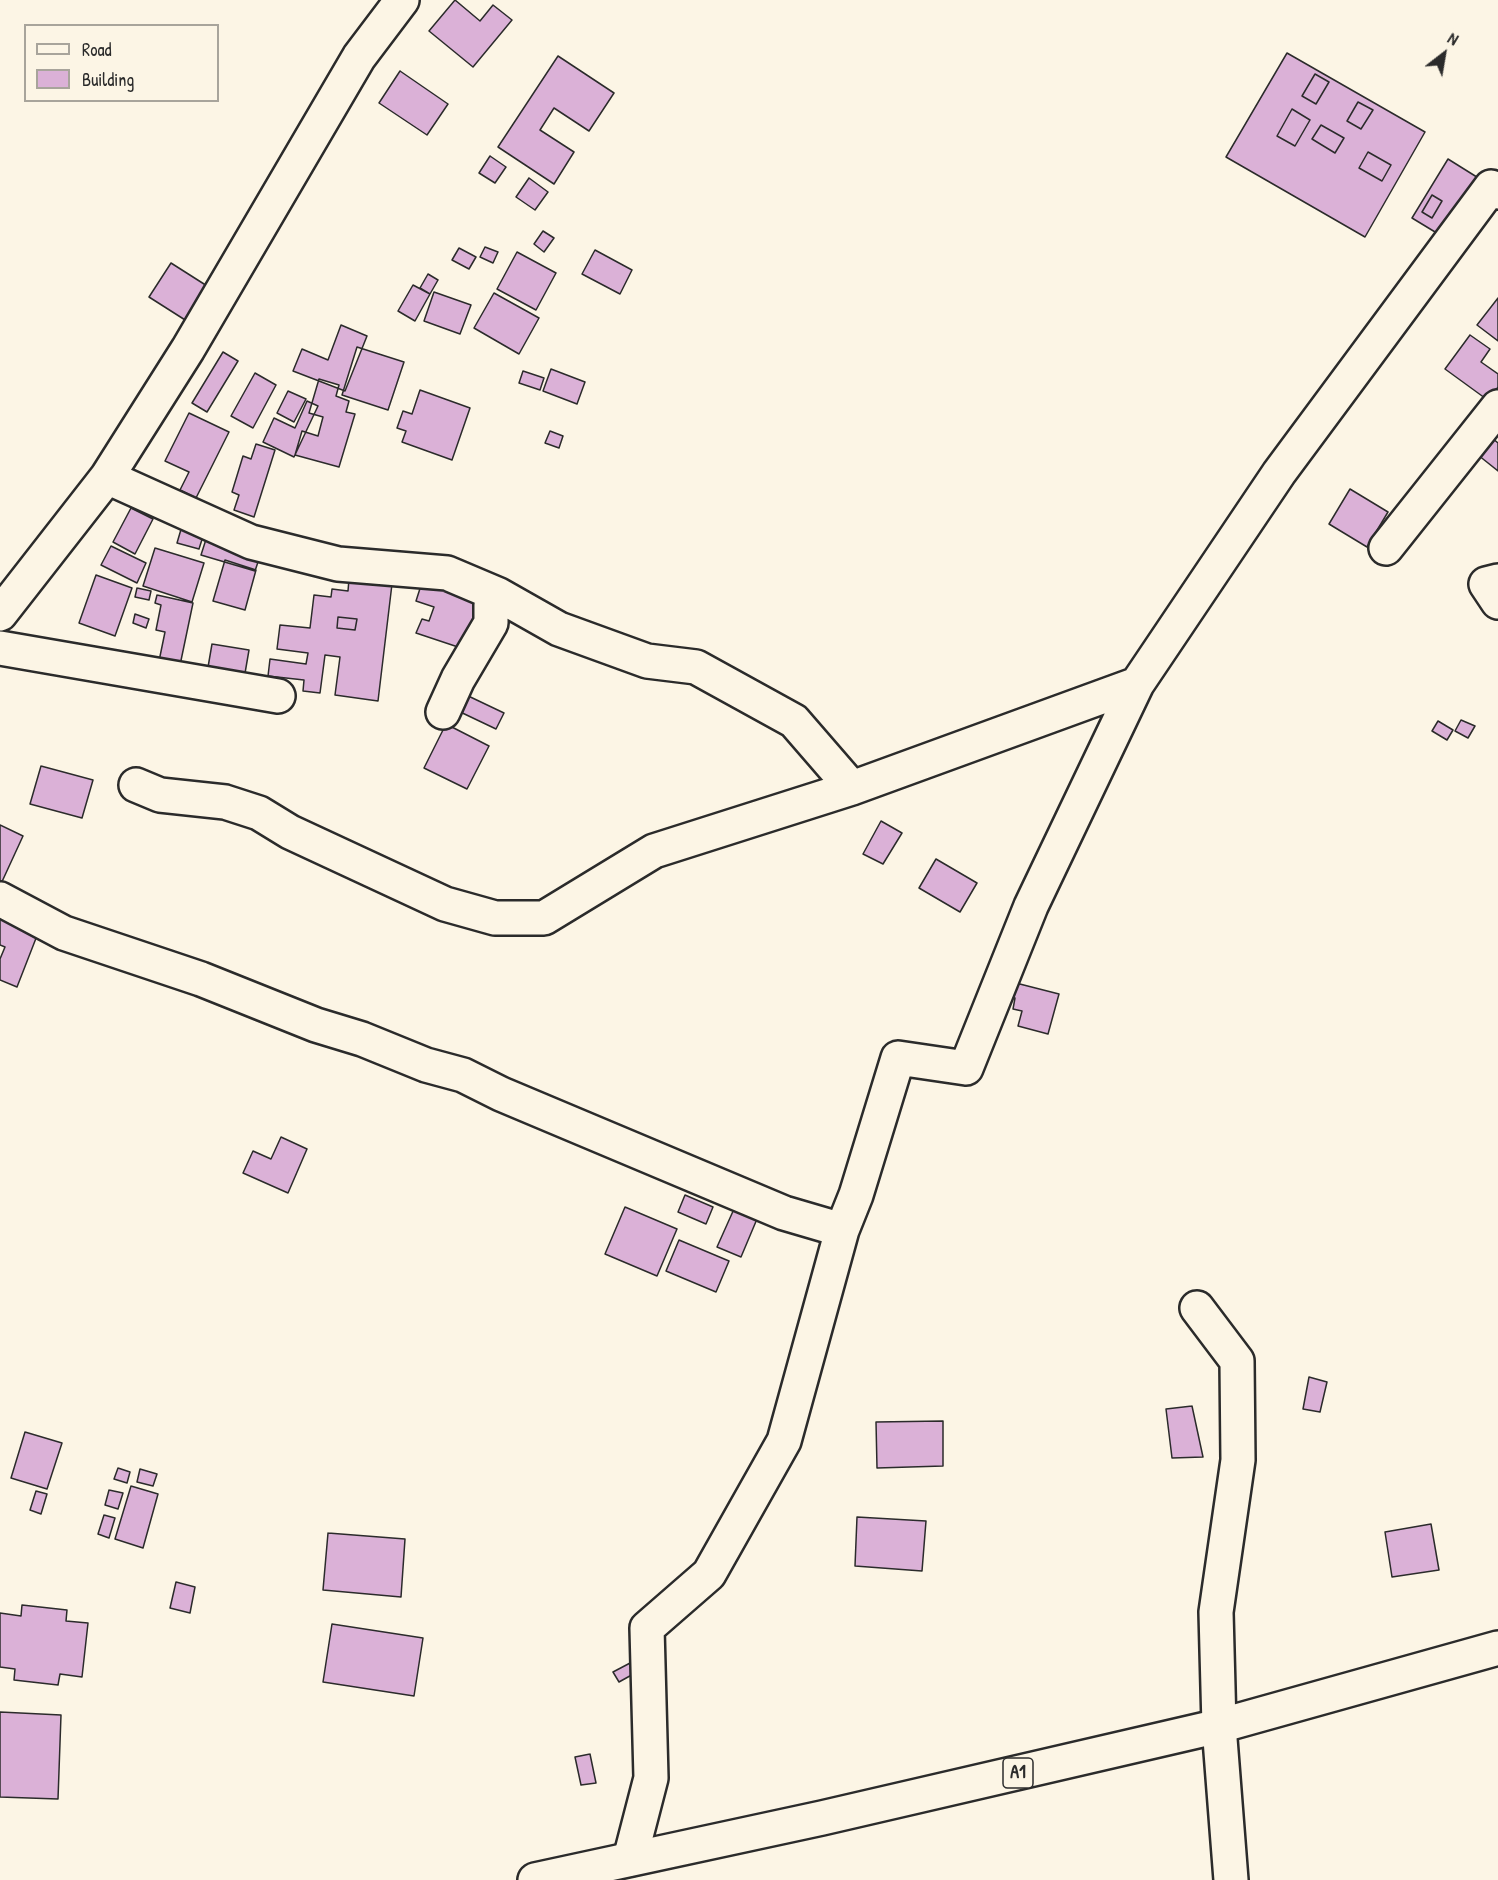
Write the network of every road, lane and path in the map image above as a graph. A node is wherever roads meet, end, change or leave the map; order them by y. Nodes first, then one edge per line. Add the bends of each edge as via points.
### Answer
1 (402, 0) edge
2 (1498, 192) edge
3 (1498, 407) edge
4 (107, 477) junction
5 (1386, 548) dead end
6 (1498, 581) edge
7 (499, 595) junction
8 (1498, 602) edge
9 (0, 614) edge
10 (0, 648) edge
11 (1137, 684) junction
12 (278, 696) dead end
13 (442, 712) dead end
14 (136, 786) dead end
15 (852, 788) junction
16 (0, 899) edge
17 (842, 1230) junction
18 (1197, 1308) dead end
19 (1498, 1647) edge
20 (1219, 1726) junction
21 (630, 1859) junction
22 (534, 1880) edge
23 (1231, 1880) edge

1 - 4 main road via 359,57 188,349
2 - 11 main road via 1491,187 1279,473
3 - 5 main road
4 - 7 main road via 251,542 338,564 447,573
4 - 9 main road
6 - 8 main road via 1486,584
7 - 13 main road via 491,605 491,623
7 - 15 main road via 570,633 647,661 696,667 794,721
10 - 12 main road
11 - 15 main road
11 - 17 main road via 1030,906 966,1068 898,1058
14 - 15 main road via 160,795 225,802 259,813 290,832 445,904 495,918 544,918 654,850
16 - 17 main road via 64,933 463,1075 784,1213
17 - 21 main road via 784,1441 709,1574 646,1628 651,1778
18 - 20 main road via 1237,1361 1238,1460 1216,1612
19 - 20 main road, A1
20 - 21 main road, A1
20 - 23 main road
21 - 22 main road, A1

